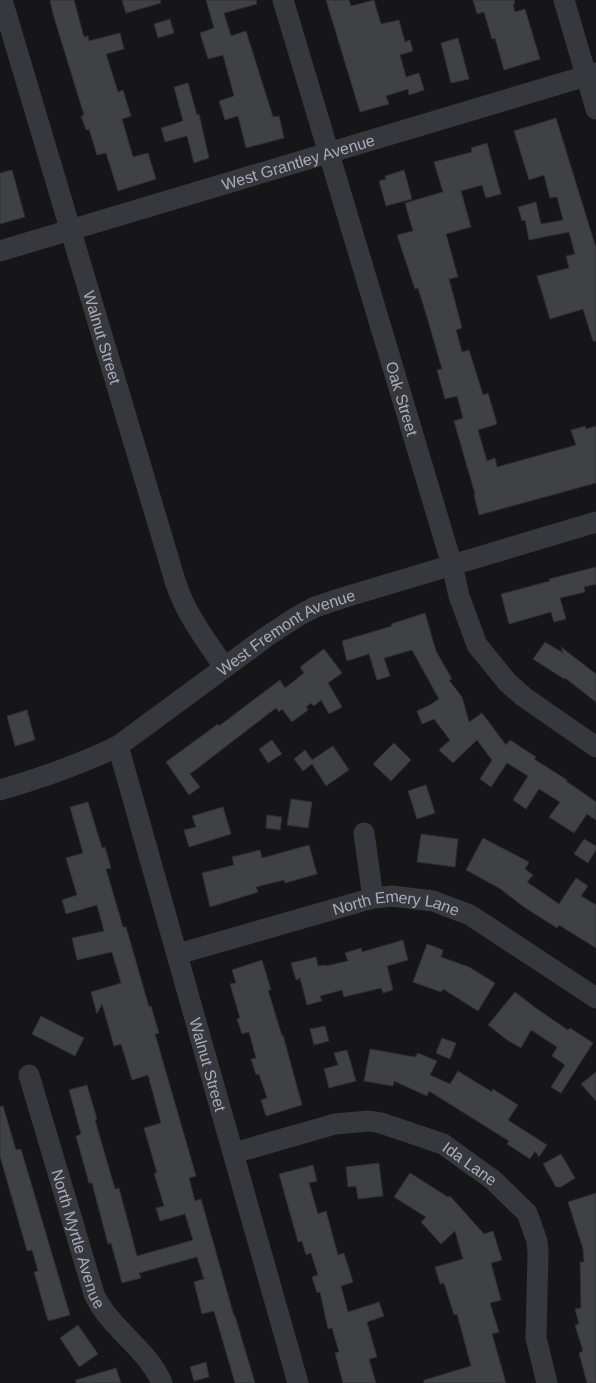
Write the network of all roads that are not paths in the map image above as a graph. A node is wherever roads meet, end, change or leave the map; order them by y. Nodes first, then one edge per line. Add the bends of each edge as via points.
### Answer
1 (2, 0) edge
2 (283, 0) edge
3 (564, 0) edge
4 (591, 75) edge
5 (596, 110) edge
6 (329, 154) junction
7 (71, 230) junction
8 (0, 251) edge
9 (596, 522) edge
10 (452, 565) junction
11 (224, 667) junction
12 (118, 746) junction
13 (596, 747) edge
14 (0, 790) edge
15 (364, 832) dead end
16 (373, 898) junction
17 (178, 954) junction
18 (596, 998) edge
19 (29, 1076) dead end
20 (234, 1153) junction
21 (162, 1383) edge
22 (298, 1383) edge
23 (547, 1383) edge

1 - 7 street, Walnut Street
2 - 6 street, Oak Street
3 - 4 street
4 - 5 street
4 - 6 street, West Grantley Avenue
6 - 7 street, West Grantley Avenue
6 - 10 street, Oak Street
7 - 8 street, West Grantley Avenue
7 - 11 street, Walnut Street via 181,598 194,624
9 - 10 street, West Fremont Avenue
10 - 11 street, West Fremont Avenue via 315,607
10 - 13 street, Oak Street via 458,596 477,645 524,698
11 - 12 street, West Fremont Avenue
12 - 14 street, West Fremont Avenue via 95,758
12 - 17 street, Walnut Street
15 - 16 street
16 - 17 street, North Emery Lane
16 - 18 street, North Emery Lane via 392,896 433,901 470,915
17 - 20 street, Walnut Street
19 - 21 street, North Myrtle Avenue via 94,1294 100,1307 147,1358
20 - 22 street, Walnut Street
20 - 23 street, Ida Lane via 335,1124 369,1121 443,1144 493,1180 527,1213 537,1241 536,1338

